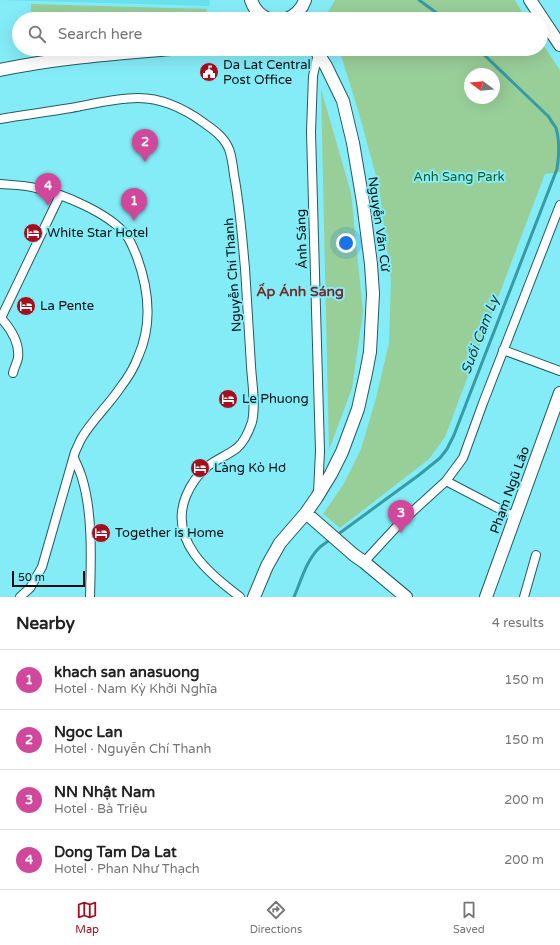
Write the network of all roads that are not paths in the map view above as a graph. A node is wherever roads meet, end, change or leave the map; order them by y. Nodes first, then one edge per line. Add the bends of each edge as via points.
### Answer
1 (251, 0) edge
2 (305, 0) edge
3 (530, 0) edge
4 (257, 12) edge
5 (298, 12) edge
6 (538, 12) edge
7 (548, 27) edge
8 (559, 44) edge
9 (97, 56) edge
10 (315, 56) edge
11 (319, 56) edge
12 (0, 70) edge
13 (0, 119) edge
14 (0, 184) edge
15 (60, 196) junction
16 (560, 205) edge
17 (1, 317) edge
18 (503, 350) junction
19 (560, 370) edge
20 (13, 373) dead end
21 (560, 392) edge
22 (74, 458) junction
23 (446, 481) junction
24 (317, 497) junction
25 (306, 513) junction
26 (515, 517) junction
27 (536, 555) dead end
28 (359, 559) junction
29 (402, 596) edge
30 (20, 597) edge
31 (90, 597) edge
32 (240, 597) edge
33 (254, 597) edge
34 (486, 597) edge
35 (524, 597) edge

1 - 4 main road
2 - 5 main road
3 - 6 main road
7 - 8 main road
9 - 12 main road via 55,60
10 - 24 street, Ánh Sáng via 311,132 320,445
11 - 24 main road, Nguyễn Văn Cừ via 343,101 348,121 368,235 373,294 370,352 358,409 342,452
13 - 32 street, Nguyễn Chí Thanh via 121,99 153,99 177,107 200,120 222,136 229,149 239,202 246,285 253,397 252,423 245,438 236,448 198,475 183,504 182,523 191,551 220,581
14 - 15 street via 36,188
15 - 17 street
15 - 22 street via 105,216 127,236 136,254 147,294 145,339 134,367 81,439
16 - 18 street
17 - 20 street via 15,339 18,350 18,360
18 - 19 street
18 - 23 street via 463,458
21 - 26 main road, Phạm Ngũ Lão
22 - 30 street via 42,567 30,588
22 - 31 street via 82,479 88,508
23 - 26 street
23 - 28 street
24 - 25 main road, Nguyễn Văn Cừ
25 - 28 main road
25 - 33 main road, Nguyễn Văn Cừ via 280,543
26 - 34 main road, Phạm Ngũ Lão
27 - 35 street
28 - 29 main road

